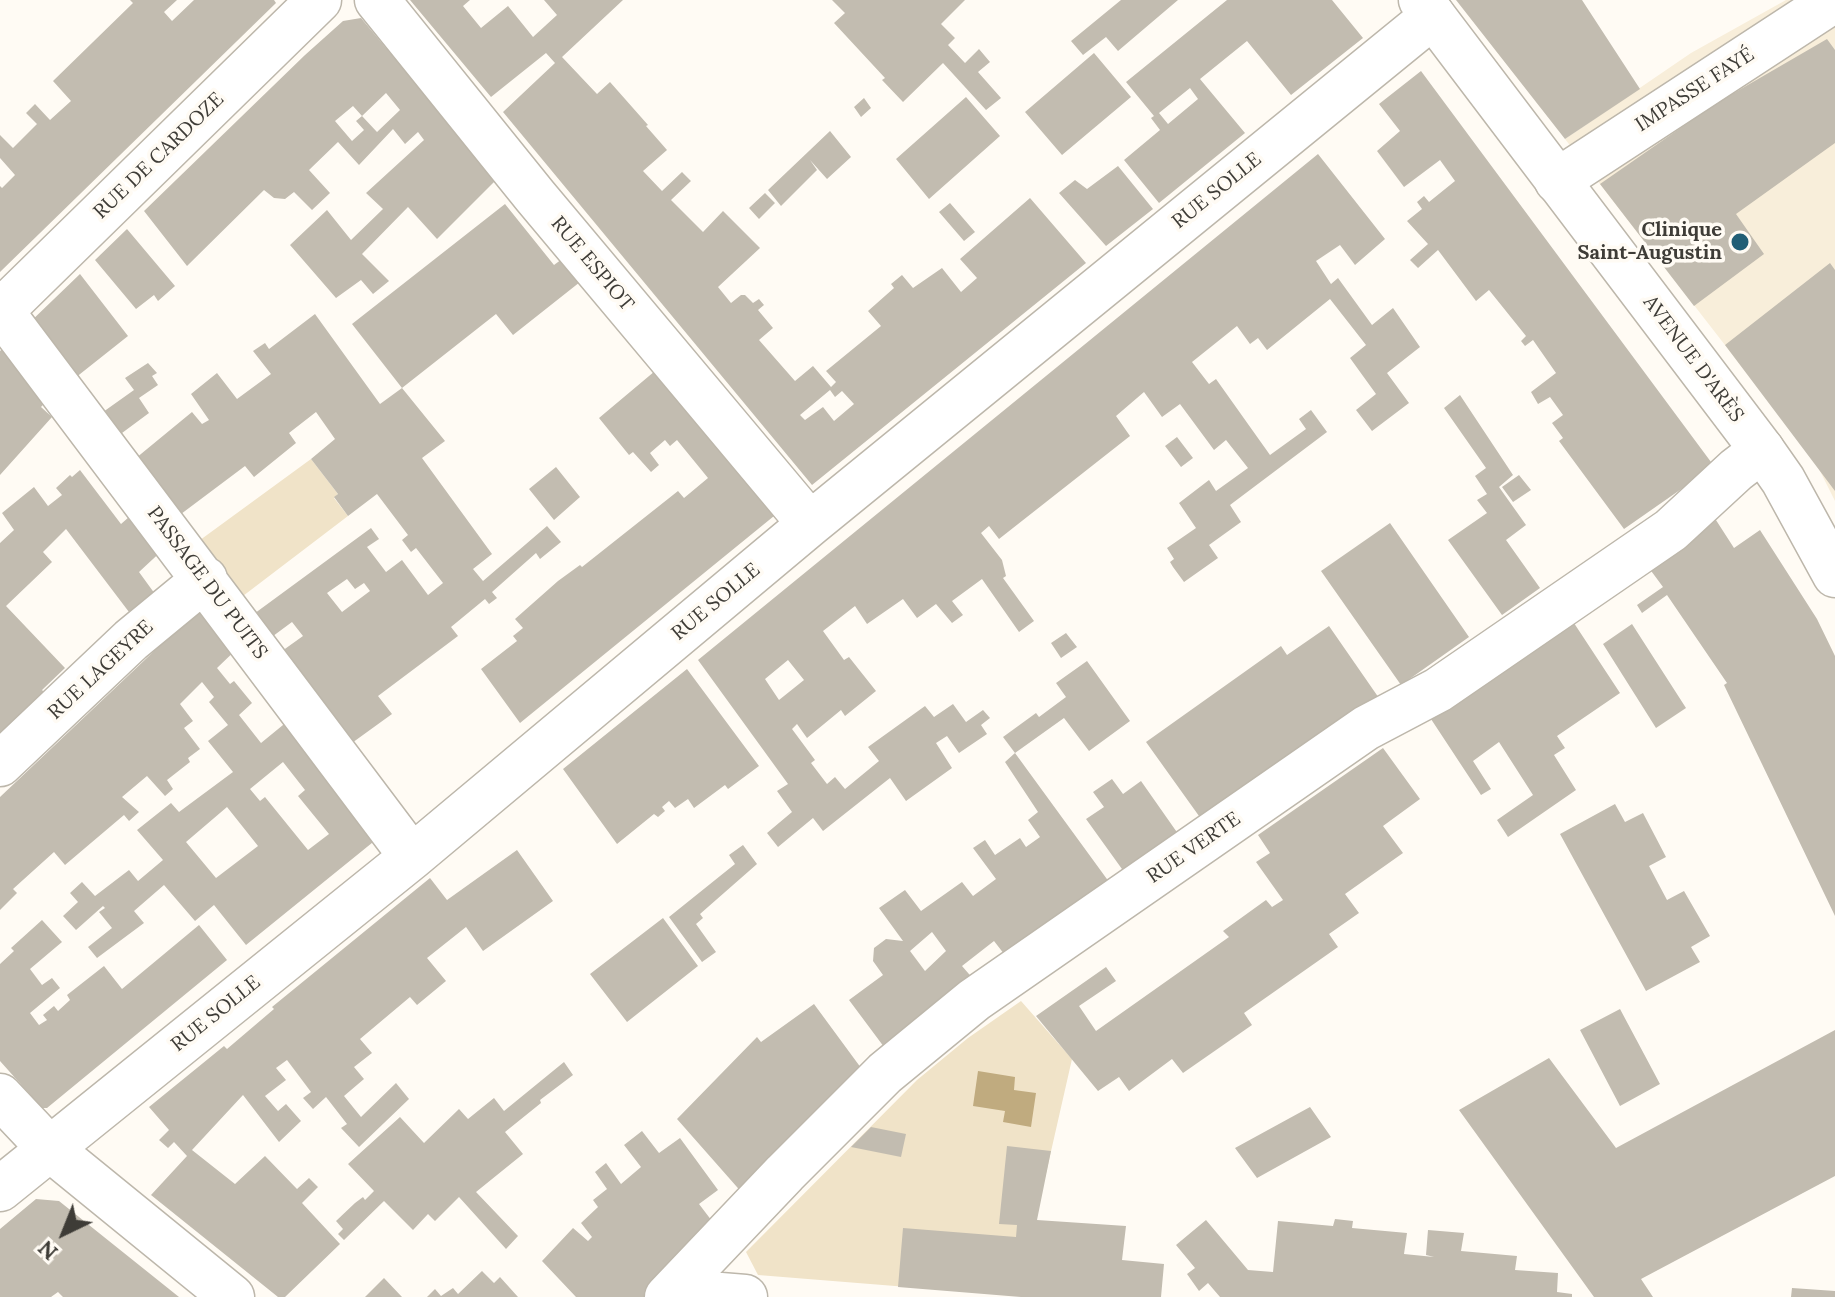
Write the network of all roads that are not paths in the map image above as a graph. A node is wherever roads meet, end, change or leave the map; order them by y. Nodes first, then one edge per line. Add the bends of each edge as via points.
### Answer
1 (319, 0) edge
2 (377, 0) edge
3 (1834, 0) edge
4 (1427, 8) edge
5 (1557, 181) junction
6 (0, 311) edge
7 (1762, 450) junction
8 (810, 524) junction
9 (1835, 575) edge
10 (205, 579) junction
11 (0, 764) edge
12 (412, 857) junction
13 (0, 1096) edge
14 (49, 1148) junction
15 (0, 1189) edge
16 (674, 1290) edge
17 (232, 1297) edge
18 (745, 1297) edge

1 - 6 street, RUE DE CARDOZE
2 - 8 street, RUE ESPIOT
3 - 5 street, IMPASSE FAYÉ
4 - 5 street, AVENUE D'ARÈS
4 - 8 street, RUE SOLLE
5 - 7 street, AVENUE D'ARÈS
6 - 10 street, PASSAGE DU PUITS
7 - 9 street, AVENUE D'ARÈS
7 - 16 street, RUE VERTE via 1671,530 1438,690 1366,728 974,1000 885,1073
8 - 12 street, RUE SOLLE
10 - 11 street, RUE LAGEYRE via 131,640
10 - 12 street, PASSAGE DU PUITS
12 - 14 street, RUE SOLLE
13 - 14 street
14 - 15 street, RUE SOLLE
14 - 17 street
16 - 18 street

